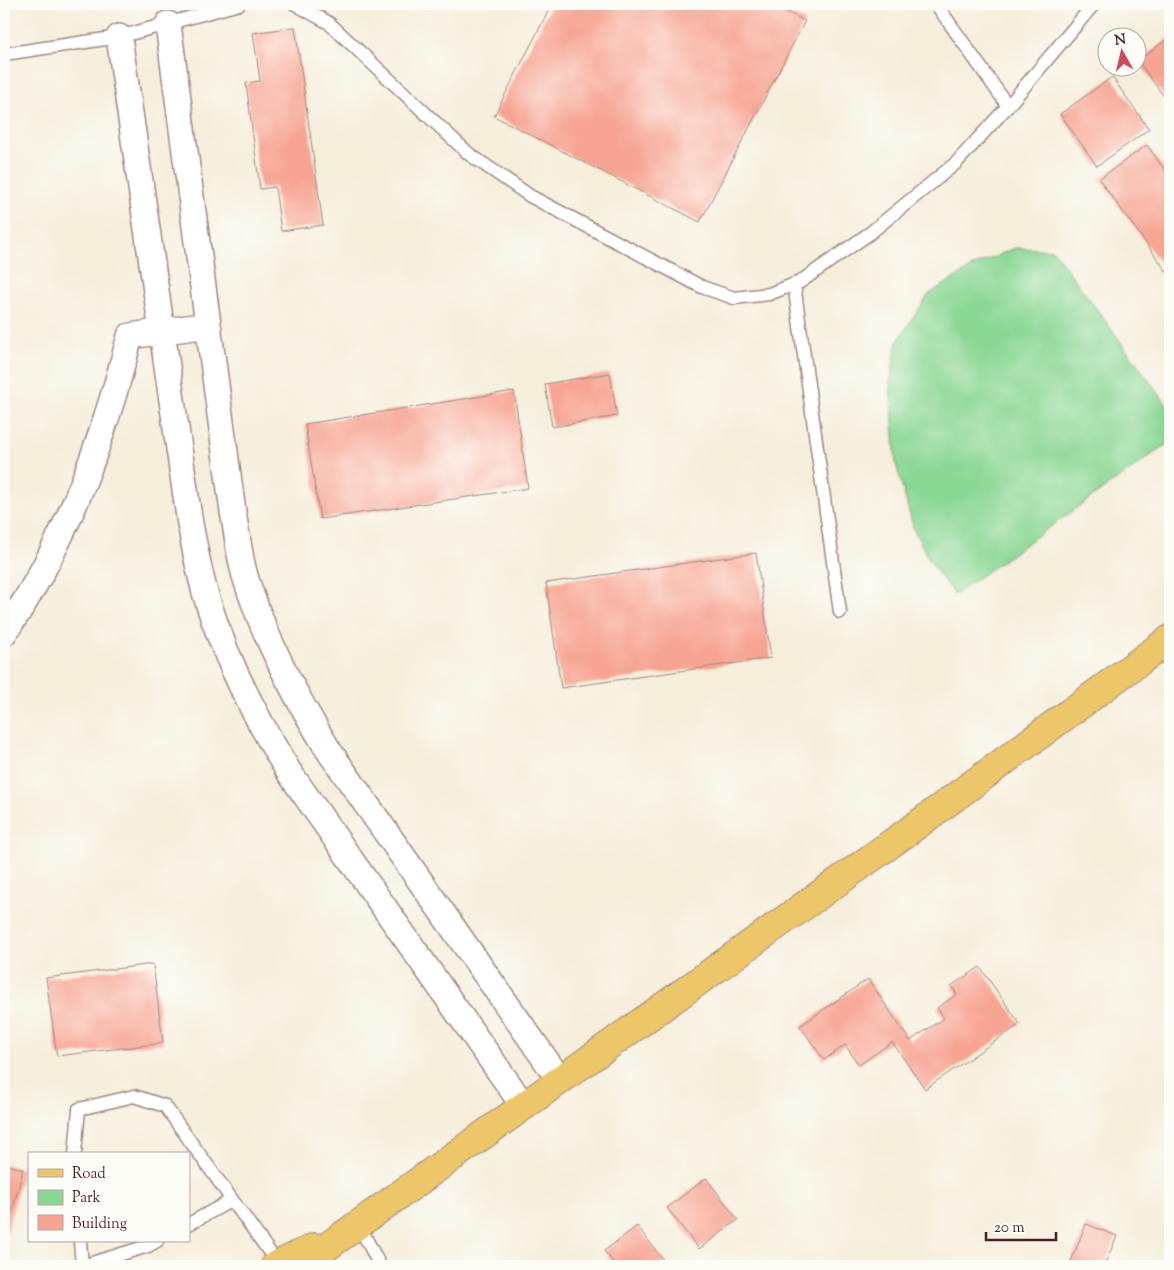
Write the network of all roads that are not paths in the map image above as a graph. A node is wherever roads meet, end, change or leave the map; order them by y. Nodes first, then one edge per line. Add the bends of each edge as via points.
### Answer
1 (238, 4) edge
2 (295, 4) edge
3 (936, 4) edge
4 (1094, 4) edge
5 (168, 24) junction
6 (119, 37) junction
7 (4, 54) edge
8 (1008, 106) junction
9 (794, 284) junction
10 (208, 325) junction
11 (162, 332) junction
12 (840, 612) dead end
13 (4, 633) edge
14 (1170, 640) edge
15 (559, 1079) junction
16 (523, 1104) junction
17 (75, 1152) edge
18 (232, 1200) junction
19 (190, 1223) edge
20 (359, 1225) junction
21 (80, 1242) edge
22 (155, 1242) edge
23 (82, 1266) edge
24 (285, 1266) edge
25 (322, 1266) edge
26 (380, 1266) edge

1 - 5 lane
2 - 9 lane via 329,23 469,154 530,196 702,287 734,298 769,294
3 - 8 lane
4 - 8 lane
5 - 6 lane
5 - 10 street
6 - 7 lane
6 - 11 street
8 - 9 lane via 956,163 870,233
9 - 12 lane
10 - 11 street
10 - 15 street via 232,512 245,575 267,636 296,698 329,751
11 - 13 street via 130,336 94,458 61,535
11 - 16 street via 190,524 206,598 230,664 256,717 289,772
14 - 15 main road via 906,833
15 - 16 main road
16 - 20 main road
17 - 18 lane via 79,1109 134,1096 165,1106
18 - 19 lane
18 - 24 lane
20 - 24 main road
20 - 25 main road
20 - 26 lane
21 - 23 lane
22 - 23 lane

